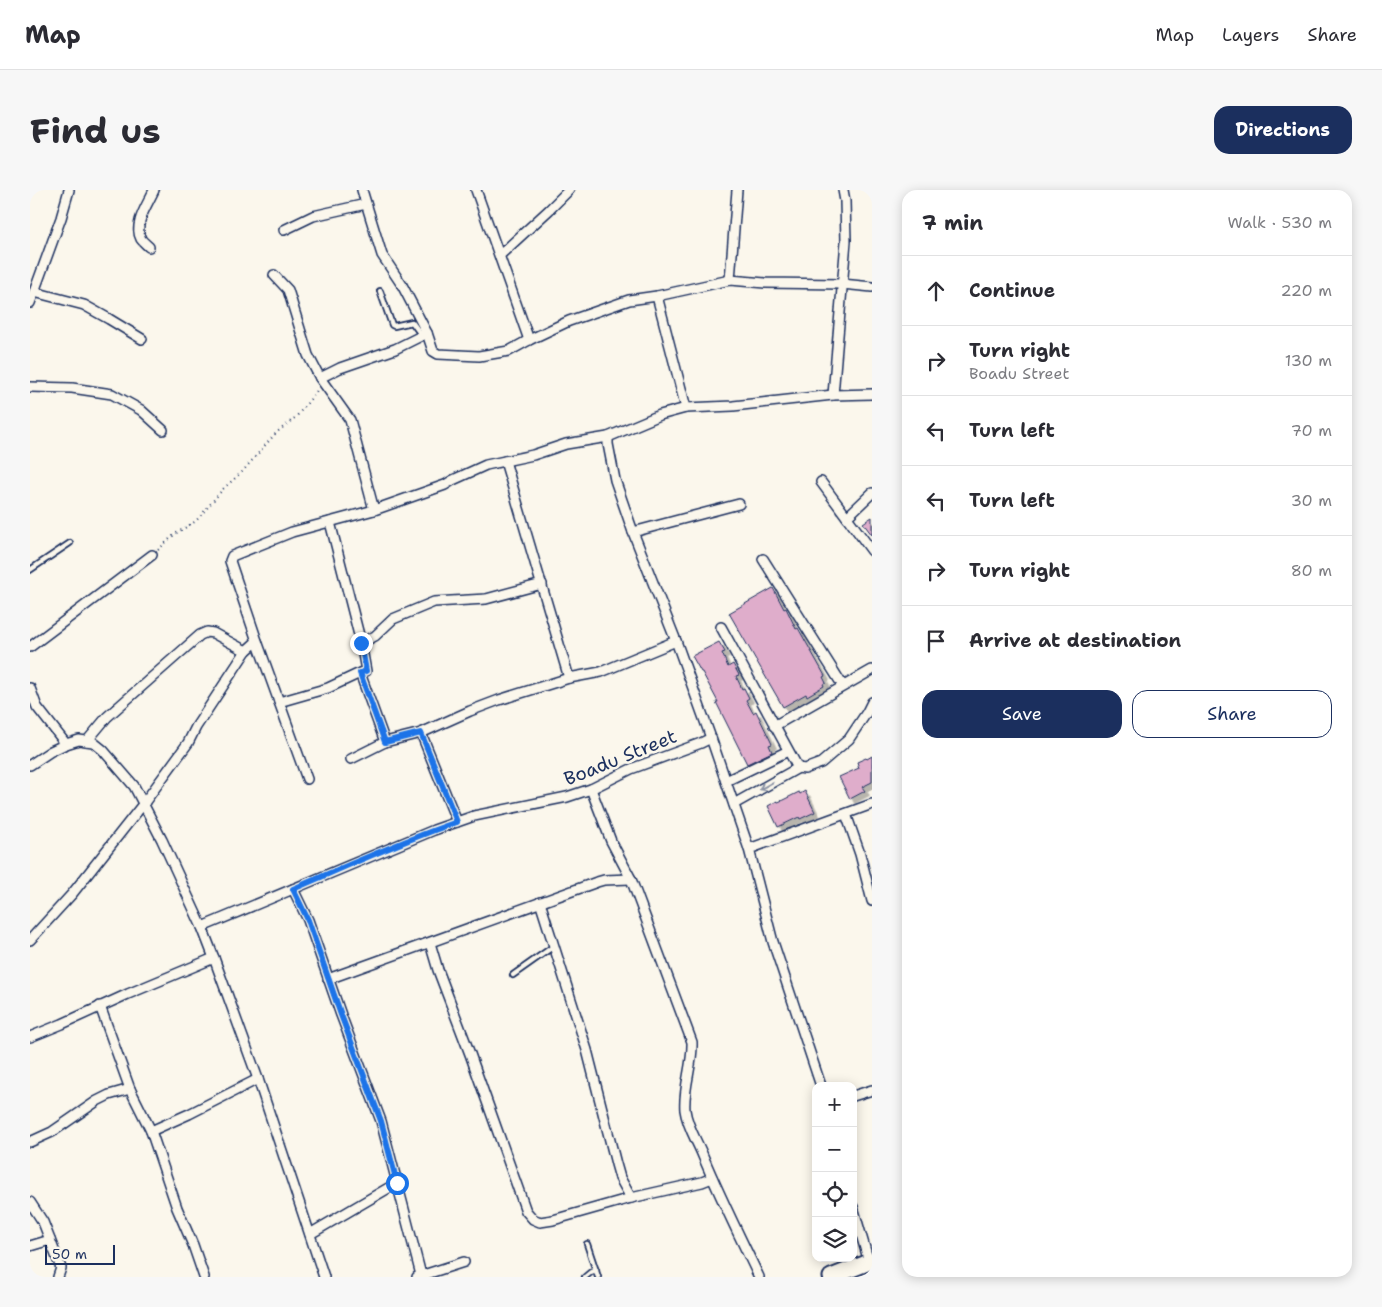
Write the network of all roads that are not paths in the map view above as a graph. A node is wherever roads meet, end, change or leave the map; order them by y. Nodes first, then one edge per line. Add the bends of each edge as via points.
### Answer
1 (69, 190) edge
2 (154, 190) edge
3 (362, 190) edge
4 (476, 190) edge
5 (568, 190) edge
6 (737, 190) edge
7 (843, 190) edge
8 (366, 204) junction
9 (284, 230) dead end
10 (150, 247) dead end
11 (500, 254) junction
12 (274, 275) dead end
13 (730, 280) junction
14 (842, 284) junction
15 (872, 287) edge
16 (380, 291) dead end
17 (34, 292) junction
18 (657, 296) junction
19 (30, 303) edge
20 (424, 334) junction
21 (142, 339) dead end
22 (529, 340) junction
23 (320, 378) junction
24 (30, 387) edge
25 (872, 394) edge
26 (833, 395) junction
27 (686, 408) junction
28 (163, 430) dead end
29 (608, 437) junction
30 (505, 461) junction
31 (820, 482) dead end
32 (872, 493) edge
33 (739, 504) dead end
34 (374, 510) junction
35 (846, 517) junction
36 (330, 522) junction
37 (633, 532) junction
38 (70, 543) dead end
39 (872, 551) edge
40 (152, 555) road end
41 (763, 559) dead end
42 (30, 570) edge
43 (542, 584) junction
44 (721, 627) dead end
45 (257, 641) junction
46 (676, 641) junction
47 (361, 643) junction
48 (30, 647) edge
49 (246, 651) junction
50 (872, 670) edge
51 (360, 673) junction
52 (569, 678) junction
53 (843, 686) junction
54 (30, 688) edge
55 (279, 702) junction
56 (872, 702) edge
57 (774, 726) junction
58 (421, 733) junction
59 (711, 738) junction
60 (87, 741) junction
61 (385, 742) junction
62 (66, 744) junction
63 (788, 750) junction
64 (350, 759) dead end
65 (31, 762) edge
66 (798, 768) junction
67 (307, 779) dead end
68 (726, 781) junction
69 (590, 789) junction
70 (144, 803) junction
71 (734, 804) junction
72 (872, 804) edge
73 (846, 814) junction
74 (457, 822) junction
75 (749, 849) junction
76 (631, 880) junction
77 (293, 889) junction
78 (540, 902) junction
79 (872, 902) edge
80 (202, 927) junction
81 (30, 940) edge
82 (430, 943) junction
83 (554, 946) junction
84 (214, 958) junction
85 (512, 975) dead end
86 (328, 979) junction
87 (100, 1006) junction
88 (30, 1037) edge
89 (258, 1078) junction
90 (820, 1082) edge
91 (130, 1089) junction
92 (872, 1090) edge
93 (857, 1095) edge
94 (151, 1131) junction
95 (30, 1142) edge
96 (712, 1178) junction
97 (397, 1183) junction
98 (631, 1198) junction
99 (30, 1202) edge
100 (856, 1217) edge
101 (310, 1234) junction
102 (50, 1240) junction
103 (588, 1244) dead end
104 (30, 1246) edge
105 (870, 1261) edge
106 (464, 1262) dead end
107 (596, 1270) junction
108 (419, 1276) edge
109 (58, 1277) edge
110 (204, 1277) edge
111 (324, 1277) edge
112 (585, 1277) edge
113 (598, 1277) edge
114 (759, 1277) edge
115 (831, 1277) edge

1 - 17 street
2 - 10 street via 139,223 139,234
3 - 8 street
4 - 11 street
5 - 11 street
6 - 13 street
7 - 14 street via 846,241
8 - 9 street via 313,216
8 - 20 street via 382,255 402,285
11 - 22 street
12 - 23 street via 288,290 308,356
13 - 14 street
13 - 18 street
14 - 15 street
14 - 26 street
16 - 20 lane via 392,325 412,322
17 - 19 street
17 - 21 street via 84,305
18 - 22 street via 629,300
18 - 27 street
20 - 22 street via 433,351 450,355 478,356 509,351
20 - 23 street via 395,349
23 - 34 street via 350,420
24 - 28 street via 72,388 112,394 141,410
25 - 26 street
26 - 27 street
27 - 29 street
29 - 30 street via 566,444
29 - 37 street via 615,480
30 - 34 street via 486,465 444,485
30 - 43 street
31 - 35 street
32 - 35 street
33 - 37 street
34 - 36 street
35 - 39 street
36 - 45 street via 292,532 232,556 230,561
36 - 47 street
37 - 46 street
38 - 42 lane
40 - 48 street
41 - 53 street
43 - 47 street via 486,599 434,602 394,619 375,636
43 - 52 street
44 - 57 street
45 - 49 street
45 - 55 street
46 - 52 street via 601,672
46 - 59 street
47 - 51 street via 366,671
49 - 60 street via 213,633 200,635 107,717
49 - 70 street via 188,743
50 - 53 street
51 - 55 street via 328,688
51 - 61 street
52 - 58 street via 499,700
53 - 57 street
54 - 62 street via 36,707
55 - 67 street
56 - 66 street via 849,739 821,763
57 - 63 street
58 - 61 street
58 - 74 street
59 - 68 street
59 - 69 street, Boadu Street via 631,769
60 - 62 street
60 - 70 street via 103,750
61 - 64 street
62 - 65 street
63 - 66 street
63 - 68 street
66 -> 71 street
68 - 71 street
69 - 74 street, Boadu Street
69 - 76 street
70 - 80 street
70 - 81 street via 72,894
71 - 75 street
72 - 73 street
73 - 75 street
73 - 79 street
74 - 77 street, Boadu Street
75 - 90 street via 773,942
76 - 78 street via 604,880
76 - 96 street via 692,1042 685,1112
77 - 80 street, Boadu Street
77 - 86 street via 308,920
78 - 82 street
78 - 83 street
80 - 84 street
82 - 86 street
82 - 98 street via 526,1211 532,1219 540,1222 553,1220
83 - 85 lane
83 - 98 street via 587,1050 620,1178
84 - 87 street
84 - 89 street
86 - 97 street via 381,1121
87 - 88 street
87 - 91 street
89 - 94 street
89 - 101 street
91 - 94 street
91 - 95 street via 103,1098 52,1132
92 - 93 street
94 - 110 street
96 - 98 street
96 - 114 street
97 - 101 street
97 - 108 street
99 - 102 street
100 - 105 street
101 - 111 street
102 - 104 street
102 - 109 street via 61,1268
103 - 107 lane
105 - 115 highway
106 - 108 street
107 - 112 lane
107 - 113 lane

